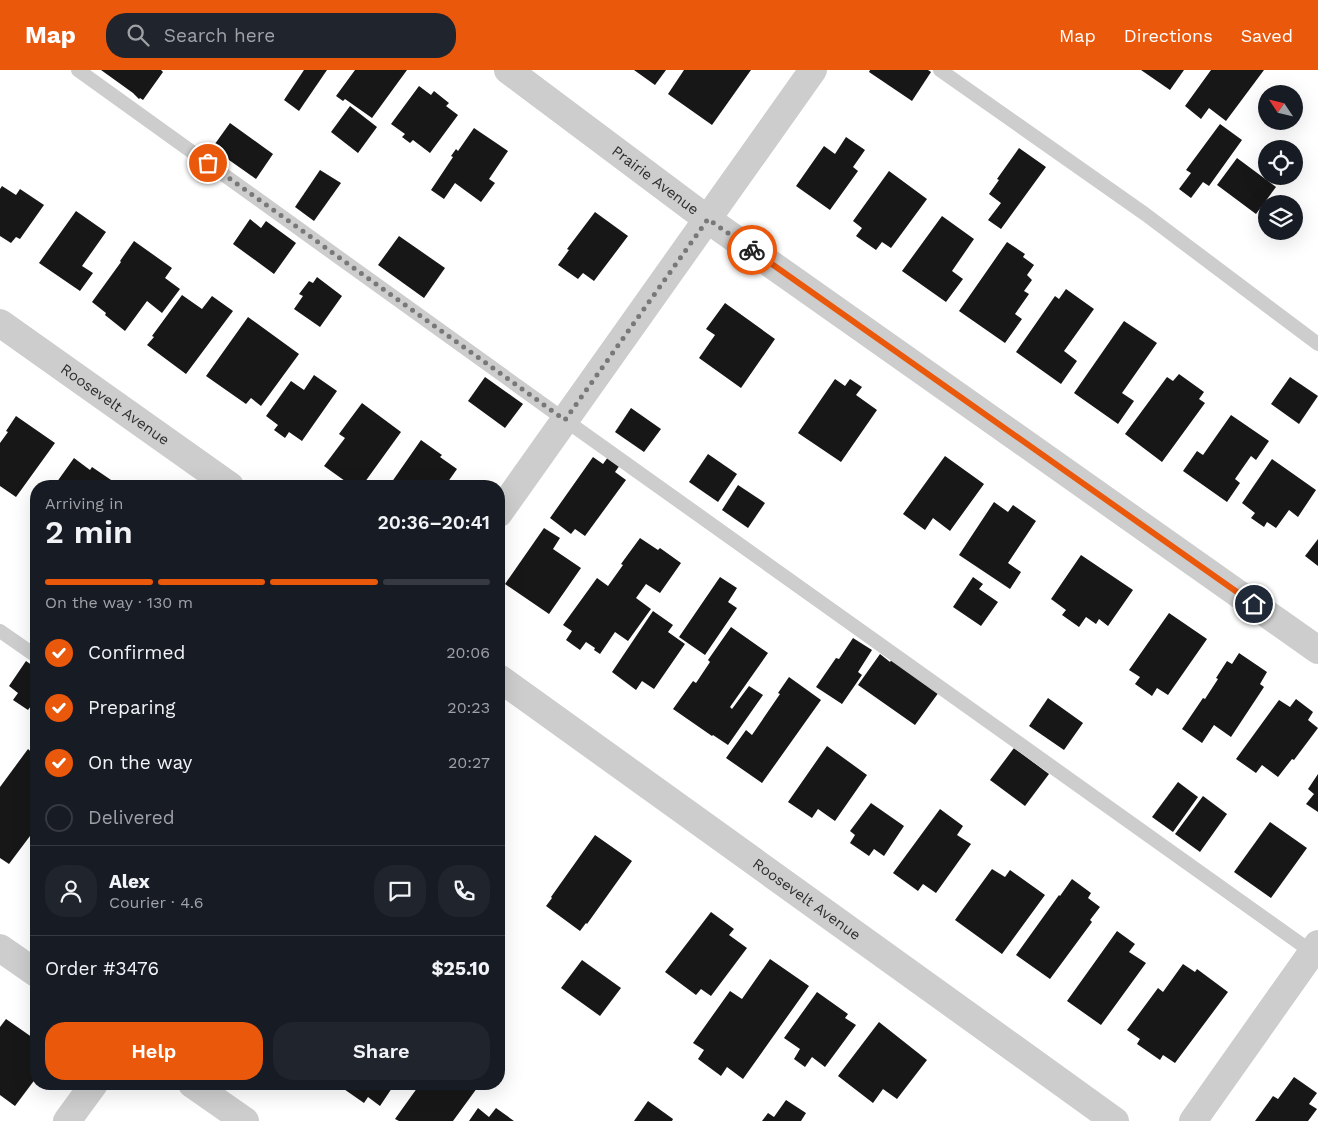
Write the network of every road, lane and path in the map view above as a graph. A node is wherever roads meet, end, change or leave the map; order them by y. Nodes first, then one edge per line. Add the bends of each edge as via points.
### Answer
1 (78, 70) edge
2 (508, 70) edge
3 (813, 70) edge
4 (940, 70) edge
5 (708, 219) junction
6 (0, 323) edge
7 (1318, 344) edge
8 (565, 420) junction
9 (222, 480) edge
10 (505, 505) edge
11 (0, 631) edge
12 (1318, 650) edge
13 (30, 652) edge
14 (505, 682) edge
15 (0, 948) edge
16 (1315, 948) edge
17 (30, 969) edge
18 (90, 1090) edge
19 (201, 1090) edge
20 (68, 1121) edge
21 (245, 1121) edge
22 (1115, 1121) edge
23 (1193, 1121) edge

1 - 8 lane
2 - 5 street, Prairie Avenue
3 - 5 street
4 - 7 lane via 1145,214
5 - 8 street
5 - 12 street, Prairie Avenue
6 - 9 street, Roosevelt Avenue
8 - 10 street
8 - 16 lane
11 - 13 lane
14 - 22 street, Roosevelt Avenue
15 - 17 street
16 - 23 street
18 - 20 street
19 - 21 street

